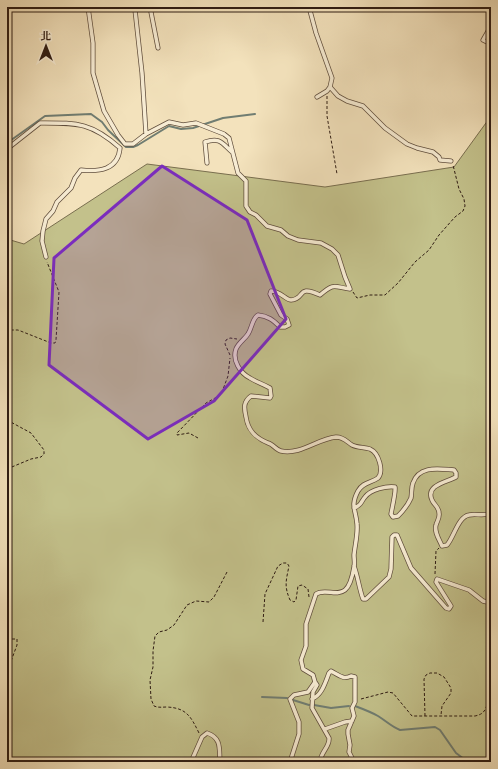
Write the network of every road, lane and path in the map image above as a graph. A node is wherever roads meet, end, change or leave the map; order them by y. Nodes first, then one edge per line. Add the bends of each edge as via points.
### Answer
1 (15, 7) edge
2 (88, 7) edge
3 (97, 7) edge
4 (101, 7) edge
5 (134, 7) edge
6 (150, 7) edge
7 (309, 7) edge
8 (7, 10) edge
9 (491, 26) edge
10 (491, 44) edge
11 (158, 48) dead end
12 (330, 87) junction
13 (327, 91) junction
14 (317, 97) dead end
15 (146, 134) junction
16 (125, 144) junction
17 (120, 148) junction
18 (7, 149) edge
19 (233, 153) junction
20 (452, 161) joint
21 (206, 163) dead end
22 (337, 174) dead end
23 (46, 257) joint
24 (350, 289) junction
25 (7, 333) edge
26 (242, 340) junction
27 (7, 420) edge
28 (198, 438) dead end
29 (7, 469) edge
30 (354, 508) junction
31 (491, 513) edge
32 (442, 546) junction
33 (354, 566) junction
34 (227, 572) dead end
35 (436, 579) junction
36 (491, 603) edge
37 (312, 606) junction
38 (263, 622) dead end
39 (7, 639) edge
40 (7, 672) edge
41 (315, 682) junction
42 (312, 700) junction
43 (491, 701) edge
44 (355, 702) junction
45 (425, 716) junction
46 (441, 716) junction
47 (352, 721) junction
48 (325, 729) junction
49 (202, 737) junction
50 (191, 762) edge
51 (220, 762) edge
52 (290, 762) edge
53 (320, 762) edge
54 (354, 762) edge

1 - 8 lane
2 - 16 lane via 93,43 93,73 104,111
3 - 4 lane
5 - 15 lane
6 - 11 lane
7 - 12 lane via 332,78
9 - 10 lane via 483,40
12 - 13 lane
12 - 20 lane via 338,96 364,106 385,128 407,144 433,152 440,160
13 - 14 lane
13 - 22 path via 327,116
15 - 16 lane via 133,144
15 - 19 lane via 169,122 183,125 196,123 229,138
16 - 17 lane
17 - 18 lane via 85,126 74,123 40,122
17 - 23 lane via 117,159 104,170 82,170 71,188 56,202 53,212 46,219 43,231 42,241
19 - 21 lane via 223,142 210,140 205,142
19 - 24 lane via 238,173 246,181 246,206 250,212 267,226 281,230 288,236 321,243 332,249 338,255
20 - 24 path via 464,199 463,211 385,295 357,298
23 - 25 path via 59,292 55,343 18,330 10,330
24 - 26 lane via 329,287 320,295 305,290 292,300 271,291 270,294 281,315 287,319 289,325 280,327 266,316 258,315
26 - 28 path via 226,340 230,356 228,376 222,392 206,403 177,433 190,433
26 - 30 lane via 236,348 237,364 250,379 270,388 271,396 251,396 244,404 246,420 253,434 279,450 290,451 300,450 320,441 344,438 352,445 371,450 378,456 380,476 359,490 353,503
27 - 29 path via 31,434 44,450 41,457
30 - 32 lane via 360,506 370,492 395,487 391,514 393,517 398,516 411,497 412,484 418,474 430,468 454,470 456,477 435,486 430,494 439,509 436,532
30 - 33 lane via 357,524
31 - 32 lane via 466,516 452,540
32 - 35 path via 436,551
33 - 35 lane via 361,594 363,599 366,599 389,577 394,535 397,536 411,568 449,609 451,606
33 - 37 lane via 345,590 334,593 319,592
34 - 49 path via 209,602 187,605 174,624 155,636 152,651 153,667 150,680 154,706 188,713
35 - 36 lane via 469,590 483,601
37 - 38 path via 308,588 302,584 298,586 296,600 290,600 286,590 289,566 283,563 278,566 265,594
37 - 41 lane via 306,624 306,646 301,660 303,669 313,675
39 - 40 path via 17,639
41 - 42 lane via 317,685
41 - 52 lane via 308,692 290,698 299,722 299,734
42 - 44 lane via 317,697 331,671 341,678 355,677
42 - 48 lane via 312,708
43 - 46 path via 488,702 485,712 475,716
44 - 45 path via 388,692 393,693 412,716
44 - 47 lane via 352,708
45 - 46 path
45 - 46 path via 424,679 430,672 444,677 451,688 451,693 442,706
47 - 48 lane
47 - 54 lane via 348,734
48 - 53 lane via 330,742 321,754
49 - 50 lane
49 - 51 lane via 207,733 213,735 219,743

